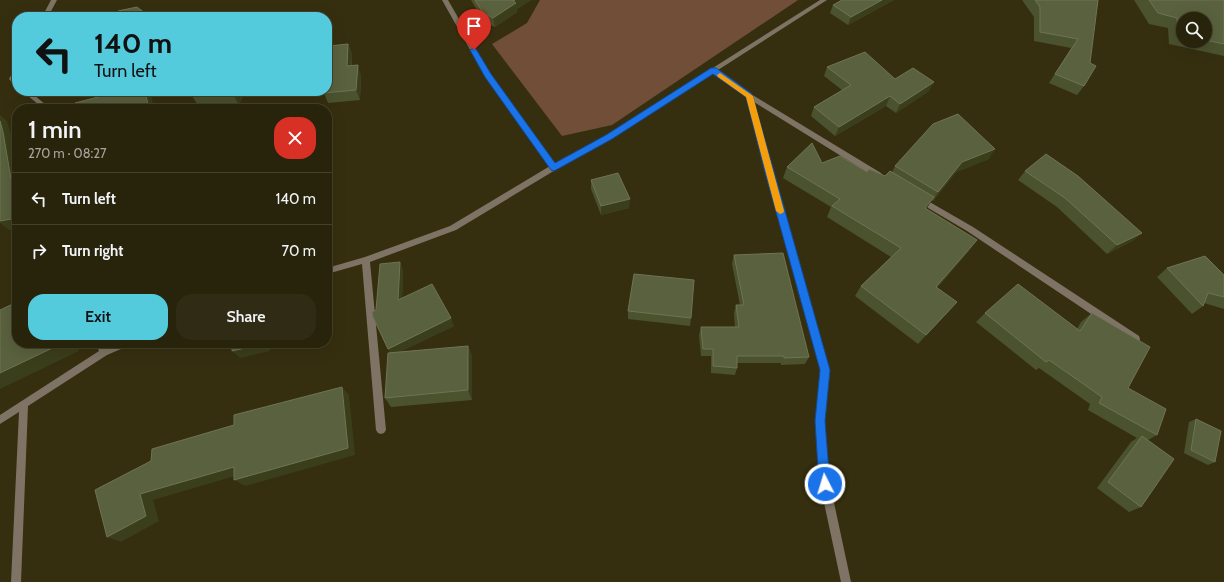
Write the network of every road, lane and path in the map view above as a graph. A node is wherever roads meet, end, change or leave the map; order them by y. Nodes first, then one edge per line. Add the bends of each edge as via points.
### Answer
1 (54, 0) edge
2 (445, 0) edge
3 (824, 0) edge
4 (48, 12) edge
5 (713, 70) junction
6 (31, 96) edge
7 (749, 96) junction
8 (42, 104) edge
9 (554, 168) junction
10 (884, 178) edge
11 (917, 198) edge
12 (366, 260) junction
13 (332, 270) edge
14 (1140, 342) edge
15 (102, 348) edge
16 (113, 348) edge
17 (104, 352) junction
18 (24, 406) junction
19 (0, 420) edge
20 (381, 430) dead end
21 (16, 582) edge
22 (846, 582) edge

1 - 4 street
2 - 9 street via 488,76
3 - 5 street
5 - 7 street
5 - 9 street via 609,137
6 - 8 street
7 - 10 street
7 - 22 street via 825,370 820,421 825,484
9 - 12 street via 453,228
11 - 14 street via 970,229
12 - 13 street
12 - 20 street
15 - 17 street
16 - 17 street
17 - 18 street
18 - 19 street
18 - 21 street

